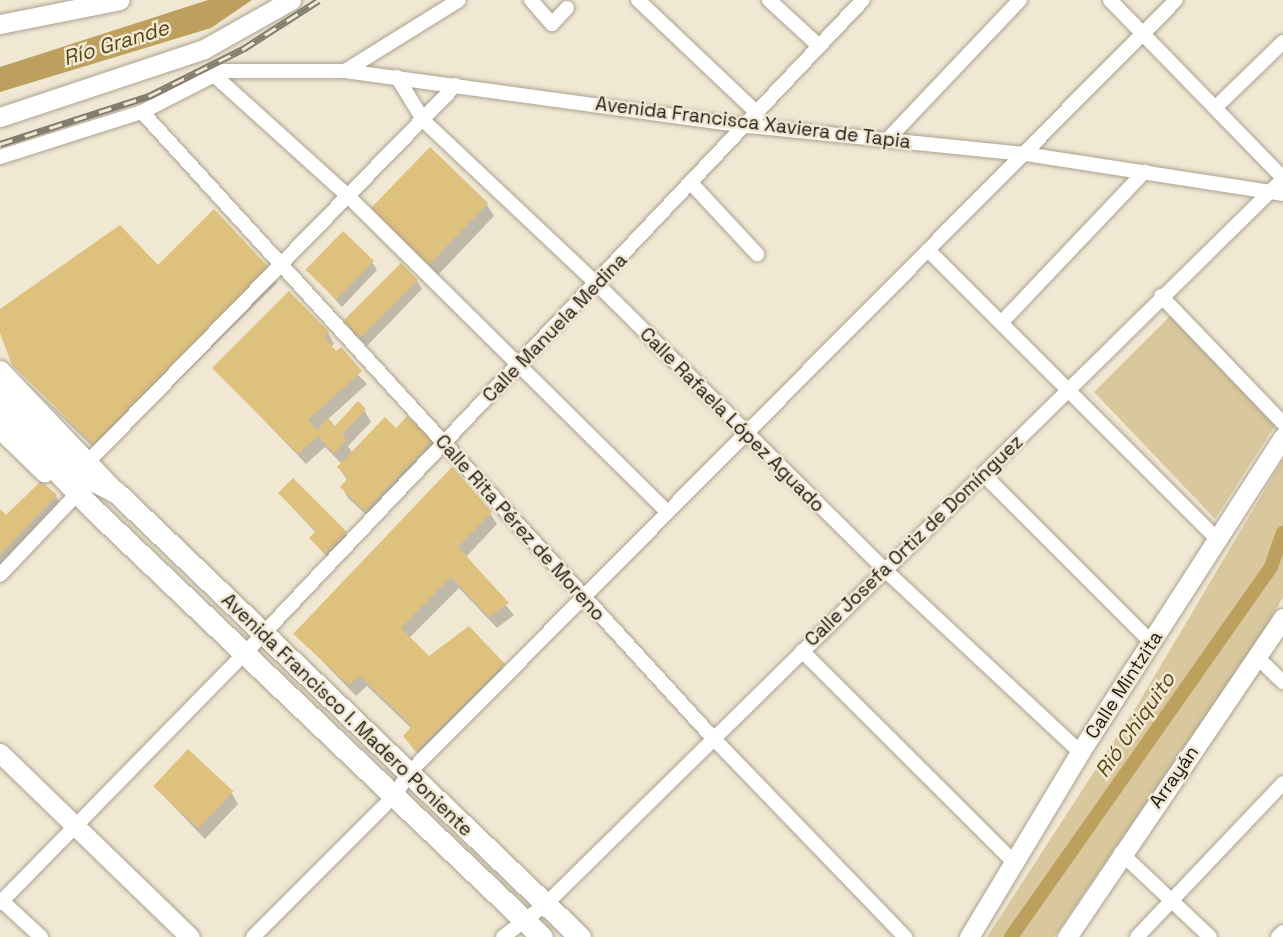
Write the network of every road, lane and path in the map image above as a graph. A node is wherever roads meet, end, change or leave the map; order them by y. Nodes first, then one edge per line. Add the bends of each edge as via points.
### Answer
1 (120, 0) edge
2 (291, 0) edge
3 (458, 0) edge
4 (531, 0) edge
5 (638, 0) edge
6 (769, 0) edge
7 (863, 0) edge
8 (1020, 0) edge
9 (1110, 0) edge
10 (1176, 0) edge
11 (97, 2) edge
12 (567, 8) dead end
13 (0, 24) edge
14 (1142, 33) junction
15 (1283, 42) edge
16 (819, 46) junction
17 (345, 71) junction
18 (218, 73) junction
19 (397, 77) junction
20 (456, 85) junction
21 (1215, 108) junction
22 (142, 112) junction
23 (0, 117) edge
24 (753, 120) junction
25 (424, 121) junction
26 (887, 140) junction
27 (1025, 154) junction
28 (0, 158) edge
29 (1145, 171) junction
30 (1283, 178) edge
31 (692, 184) junction
32 (1278, 193) edge
33 (349, 197) junction
34 (928, 250) junction
35 (757, 254) dead end
36 (281, 266) junction
37 (597, 285) junction
38 (1161, 296) junction
39 (1000, 323) junction
40 (519, 365) junction
41 (0, 370) edge
42 (1070, 390) junction
43 (3, 399) edge
44 (1283, 423) edge
45 (0, 429) edge
46 (744, 435) junction
47 (1283, 437) edge
48 (444, 444) junction
49 (90, 460) junction
50 (984, 474) junction
51 (116, 492) junction
52 (72, 499) junction
53 (93, 509) junction
54 (667, 512) junction
55 (1218, 540) junction
56 (887, 572) junction
57 (0, 575) edge
58 (583, 597) junction
59 (1283, 618) edge
60 (262, 635) junction
61 (1152, 643) junction
62 (802, 651) junction
63 (243, 654) junction
64 (1258, 658) junction
65 (1283, 682) edge
66 (713, 738) junction
67 (1080, 752) junction
68 (0, 753) edge
69 (408, 774) junction
70 (1283, 783) edge
71 (395, 795) junction
72 (75, 827) junction
73 (1121, 853) junction
74 (1013, 861) junction
75 (1171, 901) junction
76 (1, 902) edge
77 (546, 904) junction
78 (523, 919) junction
79 (1283, 932) edge
80 (41, 937) edge
81 (190, 937) edge
82 (253, 937) edge
83 (503, 937) edge
84 (542, 937) edge
85 (580, 937) edge
86 (905, 937) edge
87 (969, 937) edge
88 (1067, 937) edge
89 (1137, 937) edge
90 (1210, 937) edge
91 (1278, 937) edge

1 - 11 street
2 - 23 street via 204,49
3 - 17 street
4 - 12 street via 552,24
5 - 24 street
6 - 16 street
7 - 16 street, Calle Manuela Medina
8 - 26 street
9 - 14 street
10 - 14 street
11 - 13 street
14 - 21 street
14 - 27 street
15 - 21 street
16 - 24 street, Calle Manuela Medina
17 - 18 street, Avenida Francisca Xaviera de Tapia
17 - 19 street, Avenida Francisca Xaviera de Tapia
18 - 22 street
18 - 33 street
19 - 20 street, Avenida Francisca Xaviera de Tapia
19 - 25 street, Calle Rafaela López Aguado
20 - 24 street, Avenida Francisca Xaviera de Tapia
20 - 25 street
21 - 30 street
22 - 28 street
22 - 36 street, Calle Rita Pérez de Moreno
24 - 26 street, Avenida Francisca Xaviera de Tapia
24 - 31 street, Calle Manuela Medina
25 - 33 street
25 - 37 street, Calle Rafaela López Aguado
26 - 27 street, Avenida Francisca Xaviera de Tapia
27 - 29 street, Avenida Francisca Xaviera de Tapia
27 - 34 street
29 - 32 street, Avenida Francisca Xaviera de Tapia
29 - 39 street
30 - 32 street, Calle Josefa Ortiz de Domínguez
31 - 35 street
31 - 37 street, Calle Manuela Medina
32 - 38 street, Calle Josefa Ortiz de Domínguez
33 - 36 street
33 - 40 street
34 - 39 street
34 - 46 street
36 - 48 street, Calle Rita Pérez de Moreno
36 - 49 street
37 - 40 street, Calle Manuela Medina
37 - 46 street, Calle Rafaela López Aguado
38 - 42 street, Calle Josefa Ortiz de Domínguez
38 - 44 street
39 - 42 street
40 - 48 street, Calle Manuela Medina
40 - 54 street
41 - 49 street, Avenida Francisco I. Madero Poniente
42 - 50 street, Calle Josefa Ortiz de Domínguez
42 - 55 street
43 - 51 main road, Avenida Francisco I. Madero Poniente via 88,478
43 - 53 main road, Avenida Francisco I. Madero Poniente
45 - 52 street, Avenida Francisco I. Madero Poniente
46 - 54 street
46 - 56 street, Calle Rafaela López Aguado
47 - 55 street, Calle Mintzita
48 - 58 street, Calle Rita Pérez de Moreno
48 - 60 street, Calle Manuela Medina
49 - 51 street, Avenida Francisco I. Madero Poniente
50 - 56 street, Calle Josefa Ortiz de Domínguez
50 - 61 street
51 - 60 main road, Avenida Francisco I. Madero Poniente
52 - 53 street, Avenida Francisco I. Madero Poniente
52 - 57 street
53 - 63 main road, Avenida Francisco I. Madero Poniente
54 - 58 street
55 - 61 street, Calle Mintzita
56 - 62 street, Calle Josefa Ortiz de Domínguez
56 - 67 street, Calle Rafaela López Aguado
58 - 66 street, Calle Rita Pérez de Moreno
58 - 69 street
59 - 64 street, Arrayán
60 - 63 street, Calle Manuela Medina
60 - 69 main road, Avenida Francisco I. Madero Poniente
61 - 67 street, Calle Mintzita
62 - 66 street, Calle Josefa Ortiz de Domínguez
62 - 74 street
63 - 71 main road, Avenida Francisco I. Madero Poniente
63 - 72 street, Calle Manuela Medina
64 - 65 street
64 - 73 street, Arrayán
66 - 77 street, Calle Josefa Ortiz de Domínguez
66 - 86 street, Calle Rita Pérez de Moreno
67 - 74 street, Calle Mintzita
68 - 72 street
69 - 71 street
69 - 77 main road, Avenida Francisco I. Madero Poniente
70 - 75 street
71 - 78 main road, Avenida Francisco I. Madero Poniente
71 - 82 street
72 - 76 street, Calle Manuela Medina
72 - 81 street
73 - 75 street
73 - 88 street, Arrayán
74 - 87 street, Calle Mintzita
75 - 89 street
75 - 90 street
76 - 80 street
77 - 78 street, Calle Josefa Ortiz de Domínguez
77 - 85 main road, Avenida Francisco I. Madero Poniente
78 - 83 street, Calle Josefa Ortiz de Domínguez
78 - 84 main road, Avenida Francisco I. Madero Poniente
79 - 91 street

